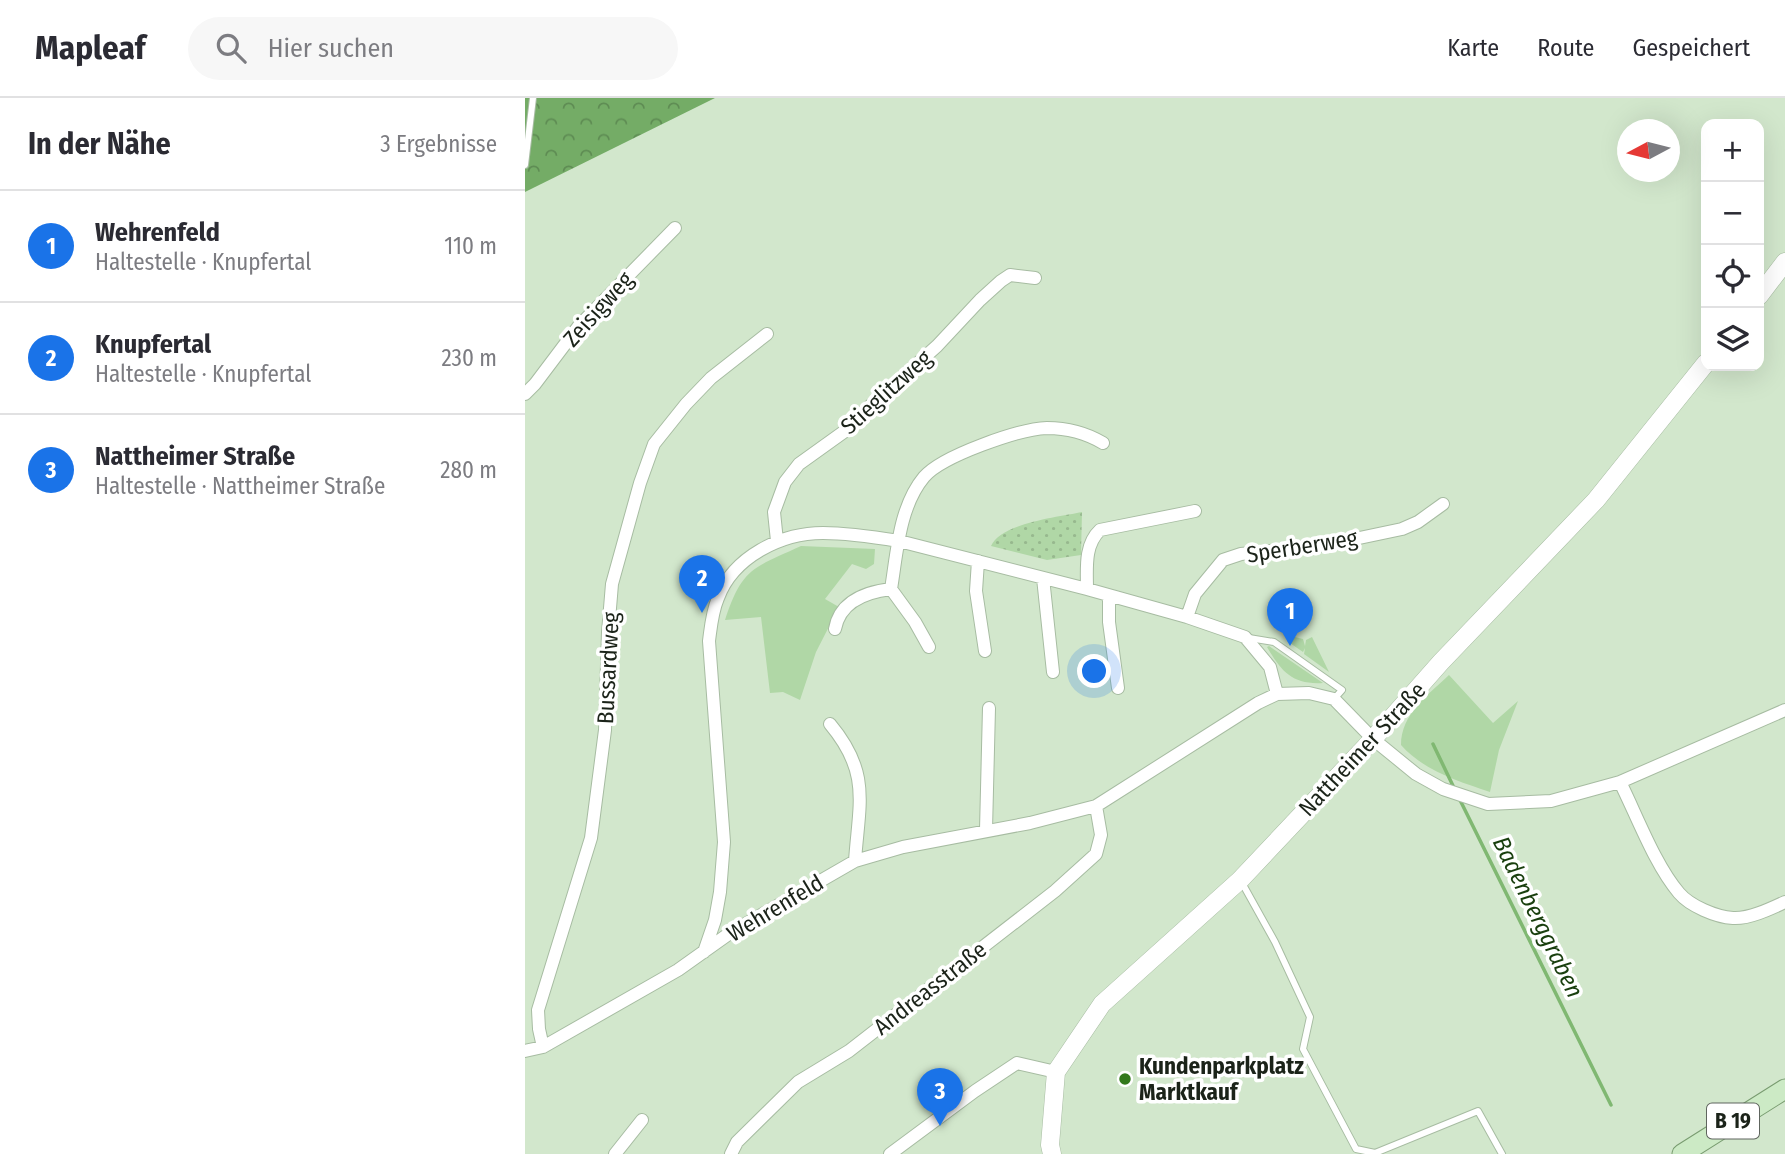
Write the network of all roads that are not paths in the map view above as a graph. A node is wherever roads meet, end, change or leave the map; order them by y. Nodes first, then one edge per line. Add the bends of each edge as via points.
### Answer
1 (533, 98) edge
2 (525, 165) edge
3 (675, 228) dead end
4 (1785, 262) edge
5 (1035, 278) dead end
6 (1764, 289) edge
7 (767, 334) dead end
8 (1701, 369) edge
9 (525, 394) edge
10 (1103, 443) dead end
11 (1443, 504) dead end
12 (1195, 511) dead end
13 (777, 541) junction
14 (899, 541) junction
15 (978, 561) junction
16 (1044, 578) junction
17 (891, 589) junction
18 (1087, 589) junction
19 (1109, 597) junction
20 (1187, 617) junction
21 (835, 629) dead end
22 (1245, 637) junction
23 (929, 647) dead end
24 (985, 650) dead end
25 (1053, 672) dead end
26 (1118, 688) dead end
27 (1277, 694) junction
28 (1338, 695) junction
29 (989, 708) dead end
30 (1785, 710) edge
31 (830, 724) dead end
32 (1373, 739) junction
33 (1620, 782) junction
34 (1096, 806) junction
35 (986, 830) junction
36 (855, 861) junction
37 (1240, 880) junction
38 (1785, 902) edge
39 (704, 953) junction
40 (543, 1047) junction
41 (525, 1051) edge
42 (1056, 1072) junction
43 (1785, 1089) edge
44 (642, 1120) dead end
45 (615, 1154) edge
46 (731, 1154) edge
47 (891, 1154) edge
48 (1052, 1154) edge
49 (1501, 1154) edge
50 (1682, 1154) edge

1 - 2 lane
3 - 9 street, Zeisigweg via 578,327
4 - 6 street
5 - 13 street, Stieglitzweg via 1010,275 1001,281 845,431 799,464 785,482 774,512
7 - 40 street, Bussardweg via 686,404 654,444 640,483 613,584 605,730 591,838 538,1010
8 - 32 street, Nattheimer Straße via 1595,500
10 - 14 street via 1070,430 1028,430 942,462 924,477 913,495
11 - 20 street, Sperberweg via 1402,529 1223,560 1195,594
12 - 18 street via 1100,530 1091,542
13 - 14 street via 821,533
13 - 39 street via 731,574 712,616 709,640 724,842 715,920
14 - 15 street
14 - 17 street
15 - 16 street
15 - 24 street via 976,591
16 - 18 street
16 - 25 street
17 - 21 street via 855,597
17 - 23 street
18 - 19 street
19 - 20 street
19 - 26 street
20 - 22 street
22 - 27 street via 1270,667
22 - 28 lane via 1274,642
27 - 28 street, Wehrenfeld
27 - 34 street, Wehrenfeld
28 - 32 street
29 - 35 street
30 - 33 street
31 - 36 street via 858,774 861,792
32 - 33 street via 1416,774 1488,804 1551,800
32 - 37 street, Nattheimer Straße
33 - 38 street via 1680,895 1705,910 1734,918
34 - 35 street, Wehrenfeld
34 - 46 street, Andreasstraße via 1101,835 1096,853 1055,891 849,1051 798,1082 737,1142
35 - 36 street, Wehrenfeld
36 - 39 street, Wehrenfeld via 730,933
37 - 42 street, Nattheimer Straße via 1102,1004
37 - 49 lane via 1310,1017 1303,1049 1356,1149 1375,1153 1478,1111
39 - 40 street, Wehrenfeld
40 - 41 street, Wehrenfeld
42 - 47 street via 1017,1063
42 - 48 street
43 - 50 main road, B 19
44 - 45 street

